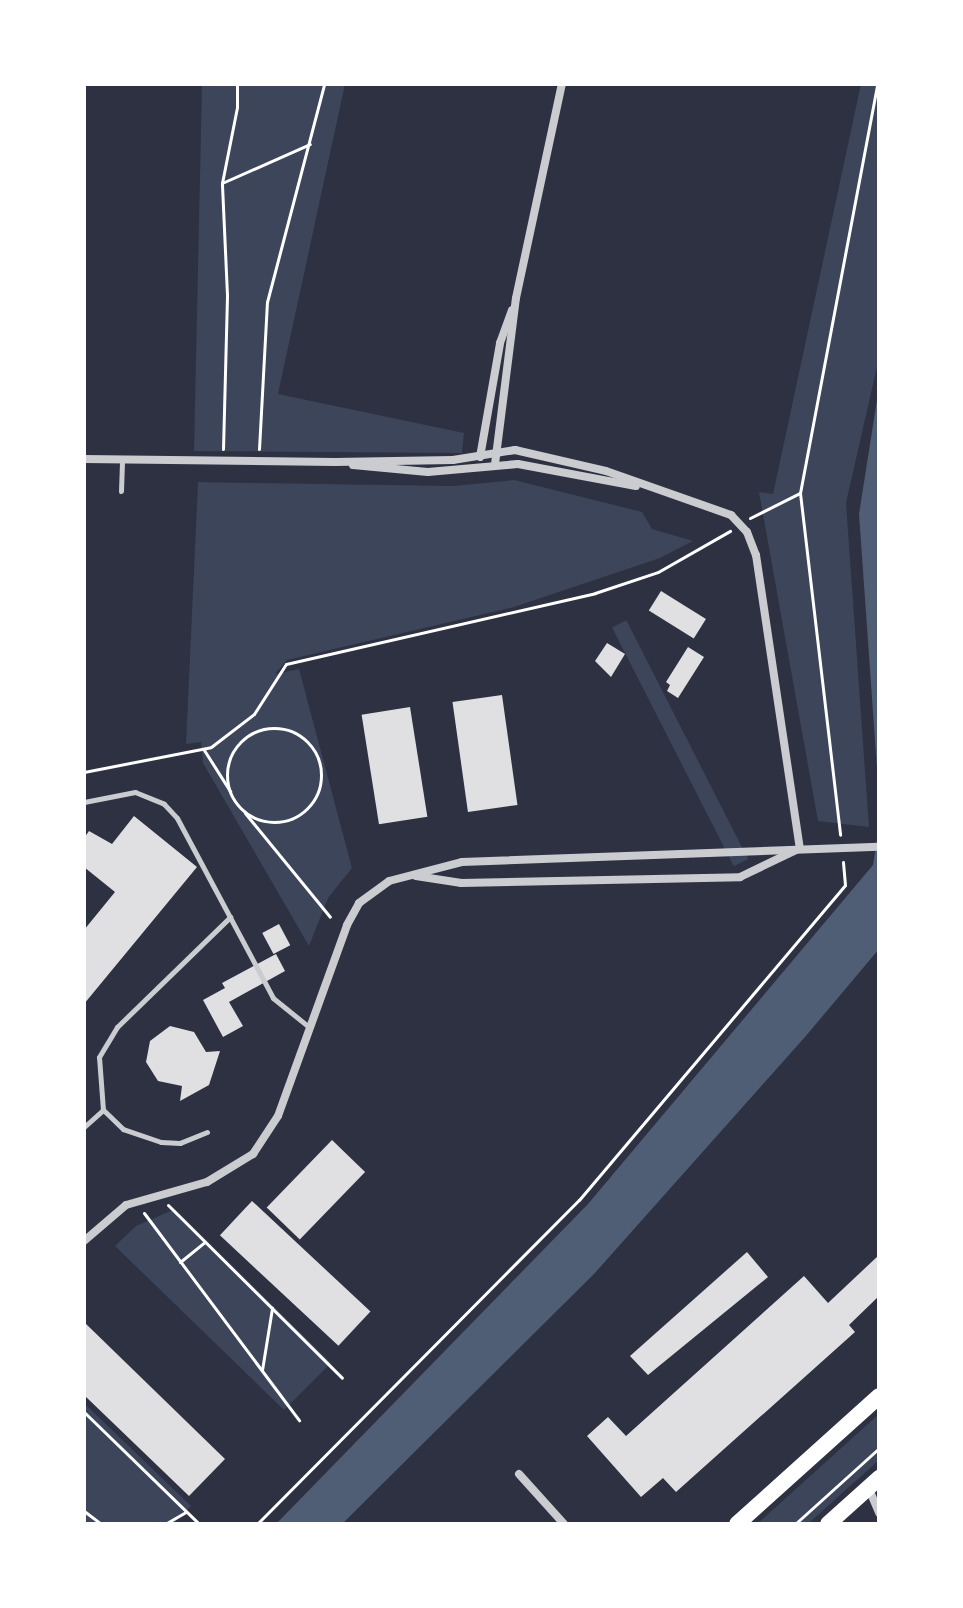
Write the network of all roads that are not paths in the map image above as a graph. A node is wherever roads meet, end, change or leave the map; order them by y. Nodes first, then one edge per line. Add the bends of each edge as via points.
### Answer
1 (562, 84) edge
2 (516, 298) junction
3 (497, 450) junction
4 (480, 453) junction
5 (84, 459) edge
6 (122, 459) junction
7 (335, 462) junction
8 (495, 464) junction
9 (478, 467) junction
10 (649, 487) junction
11 (121, 491) dead end
12 (84, 802) edge
13 (879, 847) edge
14 (800, 848) junction
15 (410, 876) junction
16 (230, 917) junction
17 (309, 1027) junction
18 (103, 1110) junction
19 (84, 1127) edge
20 (207, 1132) dead end
21 (84, 1241) edge
22 (879, 1396) edge
23 (519, 1474) dead end
24 (874, 1483) edge
25 (879, 1513) edge
26 (564, 1524) edge
27 (737, 1524) edge
28 (828, 1524) edge

1 - 2 street
2 - 3 street
2 - 4 street via 500,343
3 - 4 street
3 - 8 street
3 - 10 street via 592,467
4 - 7 street via 453,460
4 - 9 street
5 - 6 street
6 - 7 street
6 - 11 lane
7 - 9 street via 388,471
8 - 9 street
8 - 10 street
10 - 14 street via 719,509 740,523 756,555
12 - 16 lane via 135,792 164,804 177,818
13 - 14 street
14 - 15 street via 462,862
14 - 15 street via 740,877 461,883
15 - 17 street via 389,881 359,903
16 - 17 lane via 273,998
16 - 18 lane via 117,1027 99,1057
17 - 21 street via 278,1116 253,1154 207,1182 126,1205
18 - 19 lane
18 - 20 lane via 140,1139 180,1143
22 - 27 main road
23 - 26 street
24 - 25 street
24 - 28 main road

